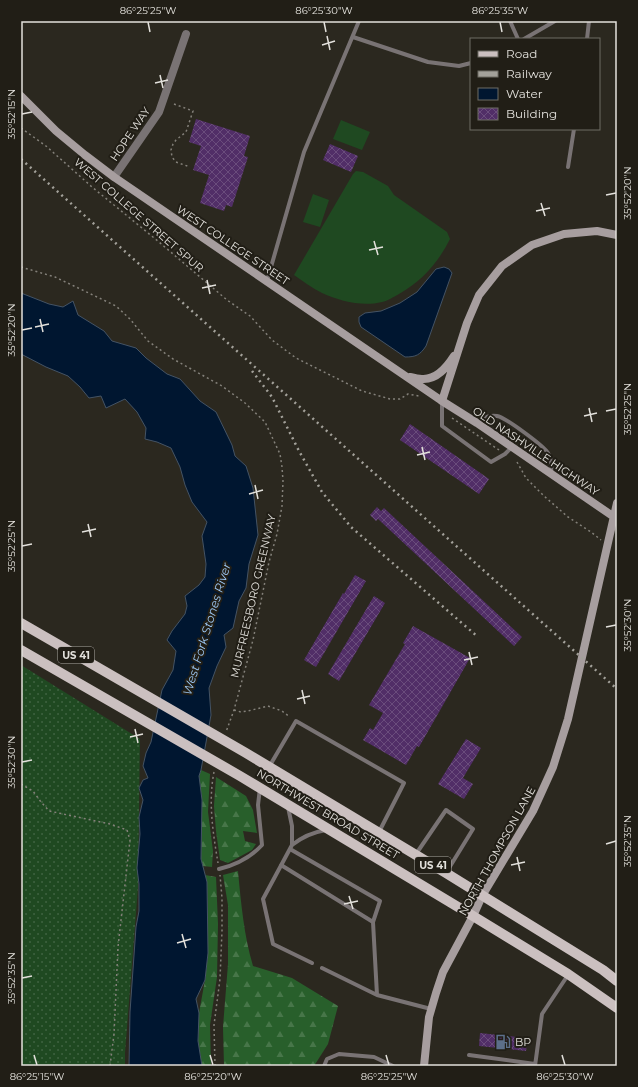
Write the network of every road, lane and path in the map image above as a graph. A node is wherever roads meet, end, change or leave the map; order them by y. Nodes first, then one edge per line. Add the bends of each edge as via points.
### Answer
1 (359, 21) edge
2 (510, 21) edge
3 (555, 21) edge
4 (589, 21) edge
5 (186, 34) dead end
6 (353, 37) junction
7 (518, 38) edge
8 (526, 38) edge
9 (587, 38) edge
10 (470, 63) edge
11 (21, 96) edge
12 (174, 104) dead end
13 (21, 128) edge
14 (574, 130) edge
15 (190, 167) dead end
16 (568, 167) dead end
17 (114, 177) junction
18 (617, 235) edge
19 (21, 267) edge
20 (267, 281) junction
21 (458, 351) junction
22 (407, 377) junction
23 (424, 399) dead end
24 (442, 401) junction
25 (442, 411) junction
26 (477, 423) junction
27 (512, 447) junction
28 (505, 454) junction
29 (551, 474) junction
30 (617, 503) edge
31 (617, 519) edge
32 (601, 541) dead end
33 (21, 623) edge
34 (21, 650) edge
35 (234, 710) junction
36 (296, 721) junction
37 (224, 737) dead end
38 (269, 767) junction
39 (214, 769) dead end
40 (21, 784) edge
41 (260, 788) junction
42 (287, 804) junction
43 (329, 829) junction
44 (378, 833) junction
45 (291, 847) junction
46 (415, 855) junction
47 (281, 865) junction
48 (219, 869) junction
49 (446, 873) junction
50 (331, 890) dead end
51 (328, 895) junction
52 (340, 895) dead end
53 (482, 896) junction
54 (337, 900) junction
55 (352, 902) dead end
56 (349, 907) junction
57 (362, 908) dead end
58 (359, 913) junction
59 (473, 916) junction
60 (373, 922) junction
61 (312, 963) dead end
62 (322, 968) dead end
63 (568, 974) junction
64 (617, 980) edge
65 (377, 995) junction
66 (617, 1008) edge
67 (431, 1009) junction
68 (470, 1055) dead end
69 (535, 1065) edge
70 (110, 1066) edge
71 (215, 1066) edge
72 (324, 1066) edge
73 (393, 1066) edge
74 (424, 1066) edge

1 - 6 lane
2 - 7 lane
3 - 8 lane
4 - 9 lane
5 - 17 street, HOPE WAY via 159,112
6 - 10 lane via 428,62 459,66
6 - 20 lane via 304,152
11 - 17 main road, WEST COLLEGE STREET via 56,131
12 - 15 path via 194,111 186,132 176,140 171,150 176,162
13 - 23 path, WEST COLLEGE STREET SPUR via 46,146 227,300 250,316 272,340 296,358 362,391 390,399 400,399 408,394 418,395
14 - 16 lane
17 - 20 main road, WEST COLLEGE STREET
18 - 21 main road via 597,232 564,234 532,245 502,266 479,295
19 - 35 path, MURFREESBORO GREENWAY via 55,277 116,306 148,341 173,359 222,386 265,422 280,454 282,506 253,640
20 - 22 main road, WEST COLLEGE STREET
21 - 22 main road via 445,370 432,378 423,380
21 - 24 main road
22 - 24 main road, WEST COLLEGE STREET
24 - 25 lane
24 - 26 main road, OLD NASHVILLE HIGHWAY
25 - 28 path
25 - 28 lane via 442,426 491,462
26 - 27 main road, OLD NASHVILLE HIGHWAY
26 - 29 lane via 488,416 499,416 513,425 548,452 552,464
27 - 28 lane
27 - 29 main road, OLD NASHVILLE HIGHWAY
28 - 32 path via 517,462 526,478 544,496
29 - 31 main road, OLD NASHVILLE HIGHWAY
30 - 53 main road, NORTH THOMPSON LANE via 568,719 553,767 533,811
33 - 38 main road, NORTHWEST BROAD STREET / US 41
34 - 41 main road, NORTHWEST BROAD STREET / US 41
35 - 36 path via 242,712 268,706 282,711
35 - 37 path, MURFREESBORO GREENWAY
36 - 38 lane
36 - 44 lane via 404,783
38 - 44 main road, NORTHWEST BROAD STREET / US 41
39 - 48 path via 211,805
40 - 70 path via 33,791 49,811 127,830 130,840 118,947
41 - 42 main road, NORTHWEST BROAD STREET / US 41
41 - 48 lane via 258,805 262,845 242,860
42 - 43 main road, NORTHWEST BROAD STREET / US 41
42 - 45 lane via 292,826
43 - 45 lane via 298,840
43 - 59 main road, NORTHWEST BROAD STREET / US 41
44 - 46 main road, NORTHWEST BROAD STREET / US 41
45 - 47 lane
45 - 60 lane via 306,860 380,901
46 - 49 main road, NORTHWEST BROAD STREET / US 41
46 - 49 lane via 446,810 473,829
47 - 51 lane via 320,887
47 - 61 lane via 263,899 273,944
48 - 71 path via 222,931 220,979 214,1024
49 - 53 main road, NORTHWEST BROAD STREET / US 41
50 - 51 lane
51 - 54 lane
52 - 54 lane
53 - 59 main road, NORTH THOMPSON LANE
53 - 64 main road, NORTHWEST BROAD STREET / US 41
54 - 56 lane
55 - 56 lane
56 - 58 lane
57 - 58 lane
58 - 60 lane
59 - 63 main road, NORTHWEST BROAD STREET / US 41
59 - 67 main road, NORTH THOMPSON LANE via 443,972
60 - 65 lane
62 - 65 lane
63 - 66 main road, NORTHWEST BROAD STREET / US 41
63 - 69 lane via 542,1014
65 - 67 lane
67 - 74 main road, NORTH THOMPSON LANE
68 - 69 lane
72 - 73 lane via 327,1059 339,1054 374,1056

